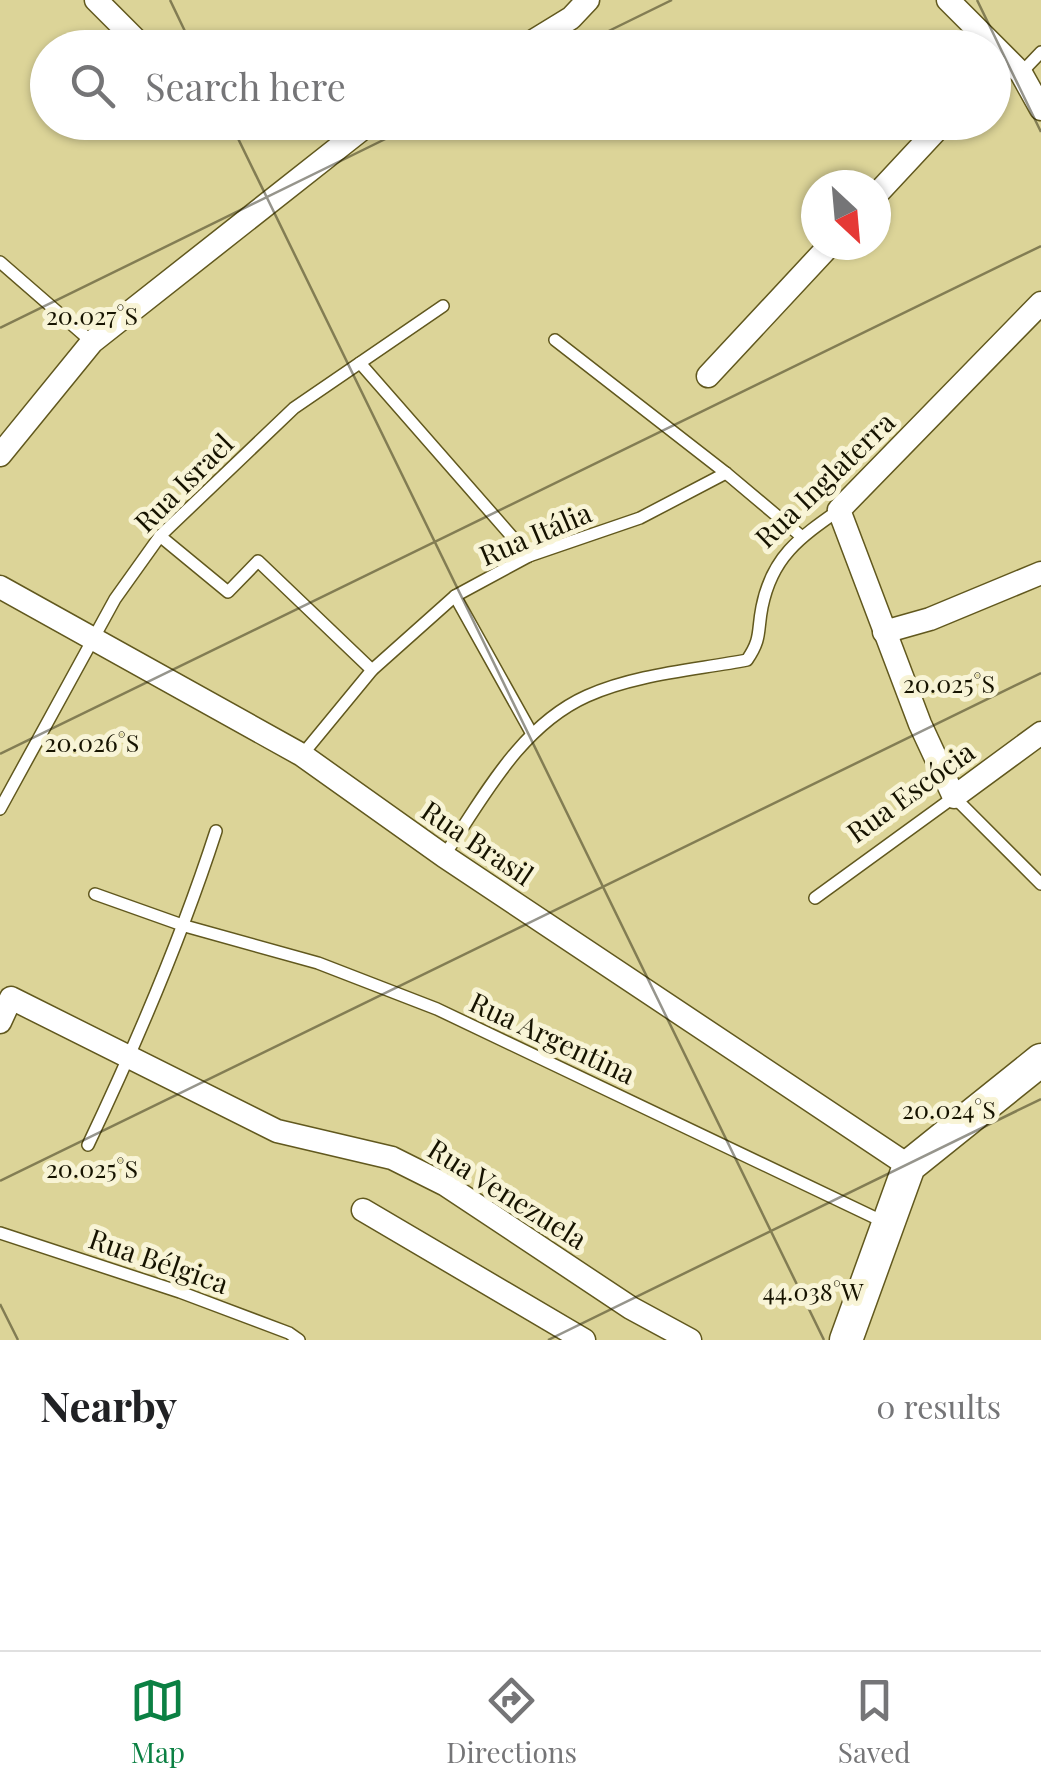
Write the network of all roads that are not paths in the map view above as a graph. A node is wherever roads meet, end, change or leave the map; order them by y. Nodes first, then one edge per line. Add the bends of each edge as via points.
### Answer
1 (96, 0) edge
2 (588, 0) edge
3 (948, 0) edge
4 (126, 30) edge
5 (551, 30) edge
6 (975, 30) edge
7 (1041, 52) edge
8 (1011, 64) edge
9 (1011, 71) edge
10 (1041, 108) edge
11 (347, 140) edge
12 (927, 140) edge
13 (891, 179) edge
14 (816, 260) edge
15 (0, 262) edge
16 (1041, 303) edge
17 (443, 306) dead end
18 (555, 340) dead end
19 (92, 342) junction
20 (360, 363) junction
21 (708, 376) dead end
22 (0, 455) edge
23 (726, 473) junction
24 (840, 510) junction
25 (160, 536) junction
26 (801, 536) junction
27 (529, 556) junction
28 (1041, 573) edge
29 (0, 587) edge
30 (455, 596) junction
31 (884, 632) junction
32 (94, 640) junction
33 (372, 670) junction
34 (1041, 733) edge
35 (532, 734) junction
36 (302, 755) junction
37 (954, 797) junction
38 (0, 810) edge
39 (216, 831) dead end
40 (444, 856) junction
41 (1041, 884) edge
42 (95, 894) dead end
43 (815, 898) dead end
44 (185, 926) junction
45 (5, 994) edge
46 (0, 1022) edge
47 (130, 1056) junction
48 (1041, 1060) edge
49 (88, 1145) dead end
50 (909, 1166) junction
51 (363, 1210) dead end
52 (888, 1224) junction
53 (0, 1233) edge
54 (299, 1340) edge
55 (584, 1340) edge
56 (690, 1340) edge
57 (846, 1340) edge

1 - 4 street
2 - 5 street
3 - 6 street
7 - 8 lane
9 - 10 street
11 - 19 street
12 - 13 street
14 - 21 street
15 - 19 lane
16 - 24 street, Rua Inglaterra
17 - 20 lane, Rua Israel
18 - 23 lane
19 - 22 street
20 - 25 lane, Rua Israel via 294,408
20 - 27 lane
23 - 26 lane
23 - 27 lane, Rua Itália via 640,518
24 - 26 lane, Rua Inglaterra
24 - 31 street
25 - 32 lane, Rua Israel
25 - 33 lane via 228,592 258,561
26 - 35 lane, Rua Inglaterra via 771,571 760,642 746,660 588,695
27 - 30 lane, Rua Itália
28 - 31 street
29 - 32 street, Rua Brasil
30 - 33 lane, Rua Itália
30 - 35 lane
31 - 37 street
32 - 36 street, Rua Brasil
32 - 38 lane, Rua Israel
33 - 36 lane, Rua Itália
34 - 37 street, Rua Escócia
35 - 40 lane, Rua Inglaterra
36 - 40 street, Rua Brasil
37 - 41 lane
37 - 43 lane, Rua Escócia
39 - 44 lane
40 - 50 street, Rua Brasil
42 - 44 lane, Rua Argentina
44 - 47 lane
44 - 52 lane, Rua Argentina via 318,962 437,1009
45 - 46 street
45 - 47 street, Rua Venezuela
47 - 49 lane
47 - 56 street, Rua Venezuela via 277,1131 392,1158 446,1185
48 - 50 street
50 - 52 street
51 - 55 street
52 - 57 street
53 - 54 lane, Rua Bélgica via 180,1292

